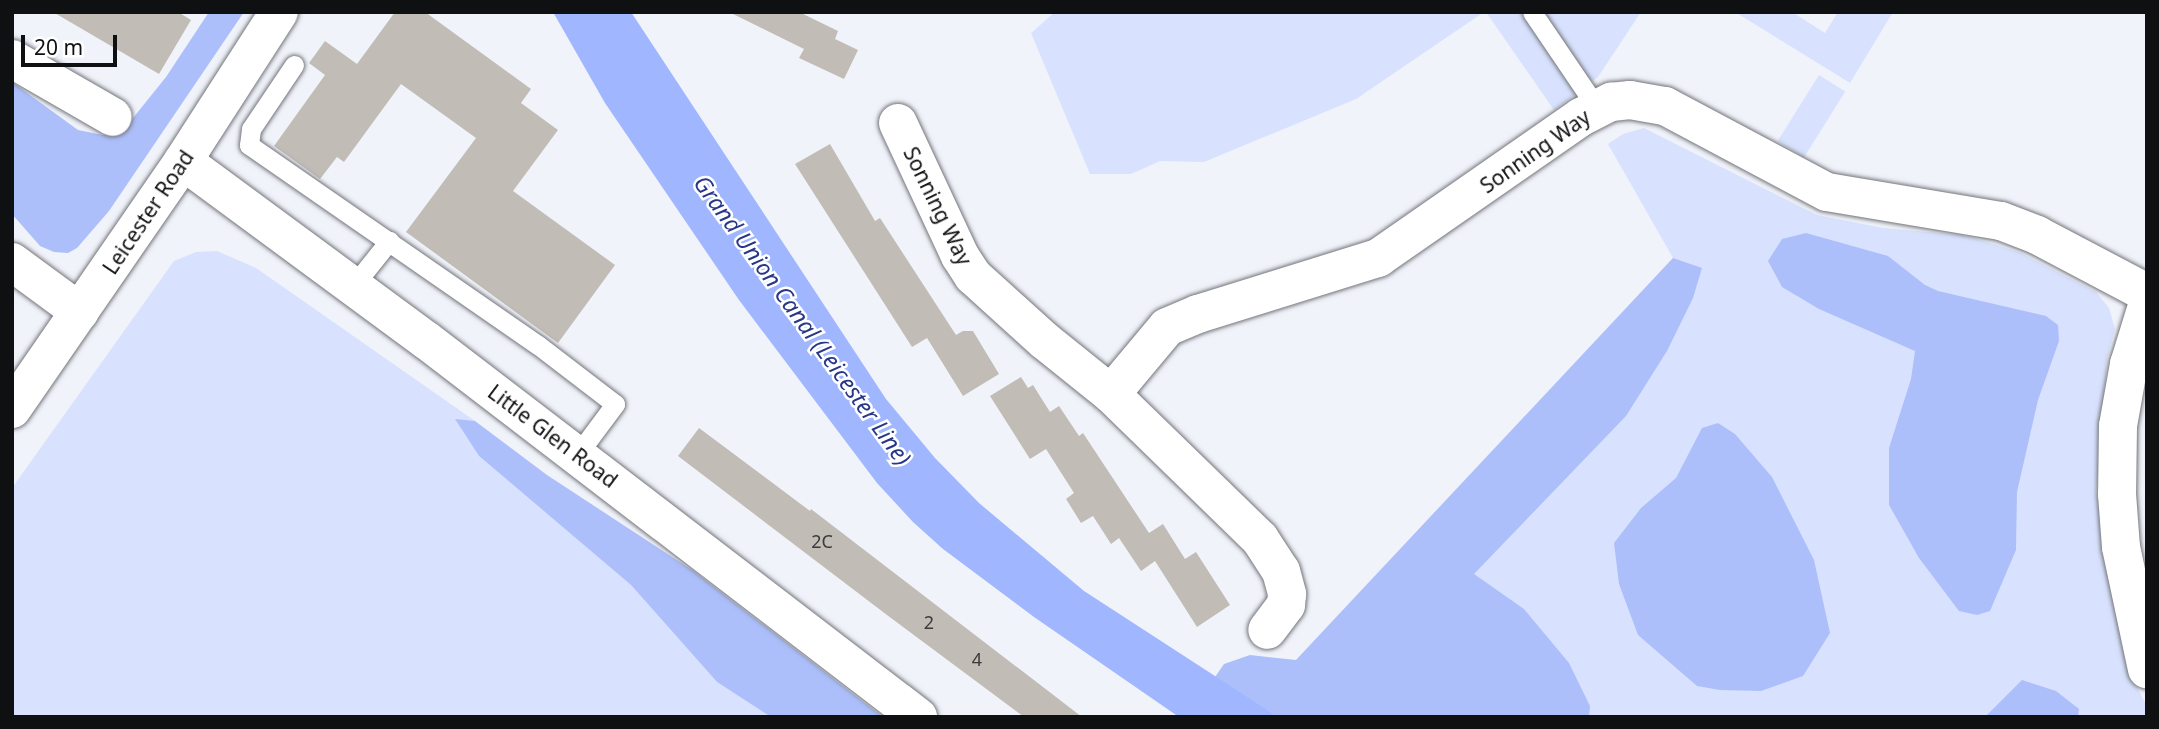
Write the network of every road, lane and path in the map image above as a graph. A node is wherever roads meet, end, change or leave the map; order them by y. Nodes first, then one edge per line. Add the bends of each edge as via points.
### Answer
1 (279, 12) edge
2 (1532, 12) edge
3 (12, 59) edge
4 (294, 65) dead end
5 (1597, 108) junction
6 (113, 117) dead end
7 (898, 123) dead end
8 (183, 161) junction
9 (389, 241) junction
10 (12, 262) edge
11 (353, 286) junction
12 (2147, 293) edge
13 (2147, 306) edge
14 (80, 312) junction
15 (1111, 394) junction
16 (12, 409) edge
17 (577, 455) junction
18 (1267, 630) dead end
19 (2147, 669) edge
20 (918, 717) edge

1 - 8 street, Leicester Road
2 - 5 lane
3 - 6 street via 58,102
4 - 9 lane via 251,129 249,145
5 - 12 street, Sonning Way via 1630,100 1665,106 1827,192 2001,221
5 - 15 street, Sonning Way via 1378,258 1167,327
7 - 15 street, Sonning Way via 973,276
8 - 11 street, Little Glen Road
8 - 14 street, Leicester Road
9 - 11 lane
9 - 17 lane via 615,404
10 - 14 street
11 - 17 street, Little Glen Road
13 - 19 street via 2129,364 2118,426 2117,494 2121,547
14 - 16 street, Leicester Road
15 - 18 street, Sonning Way via 1260,539 1280,571 1287,594 1286,605
17 - 20 street, Little Glen Road

